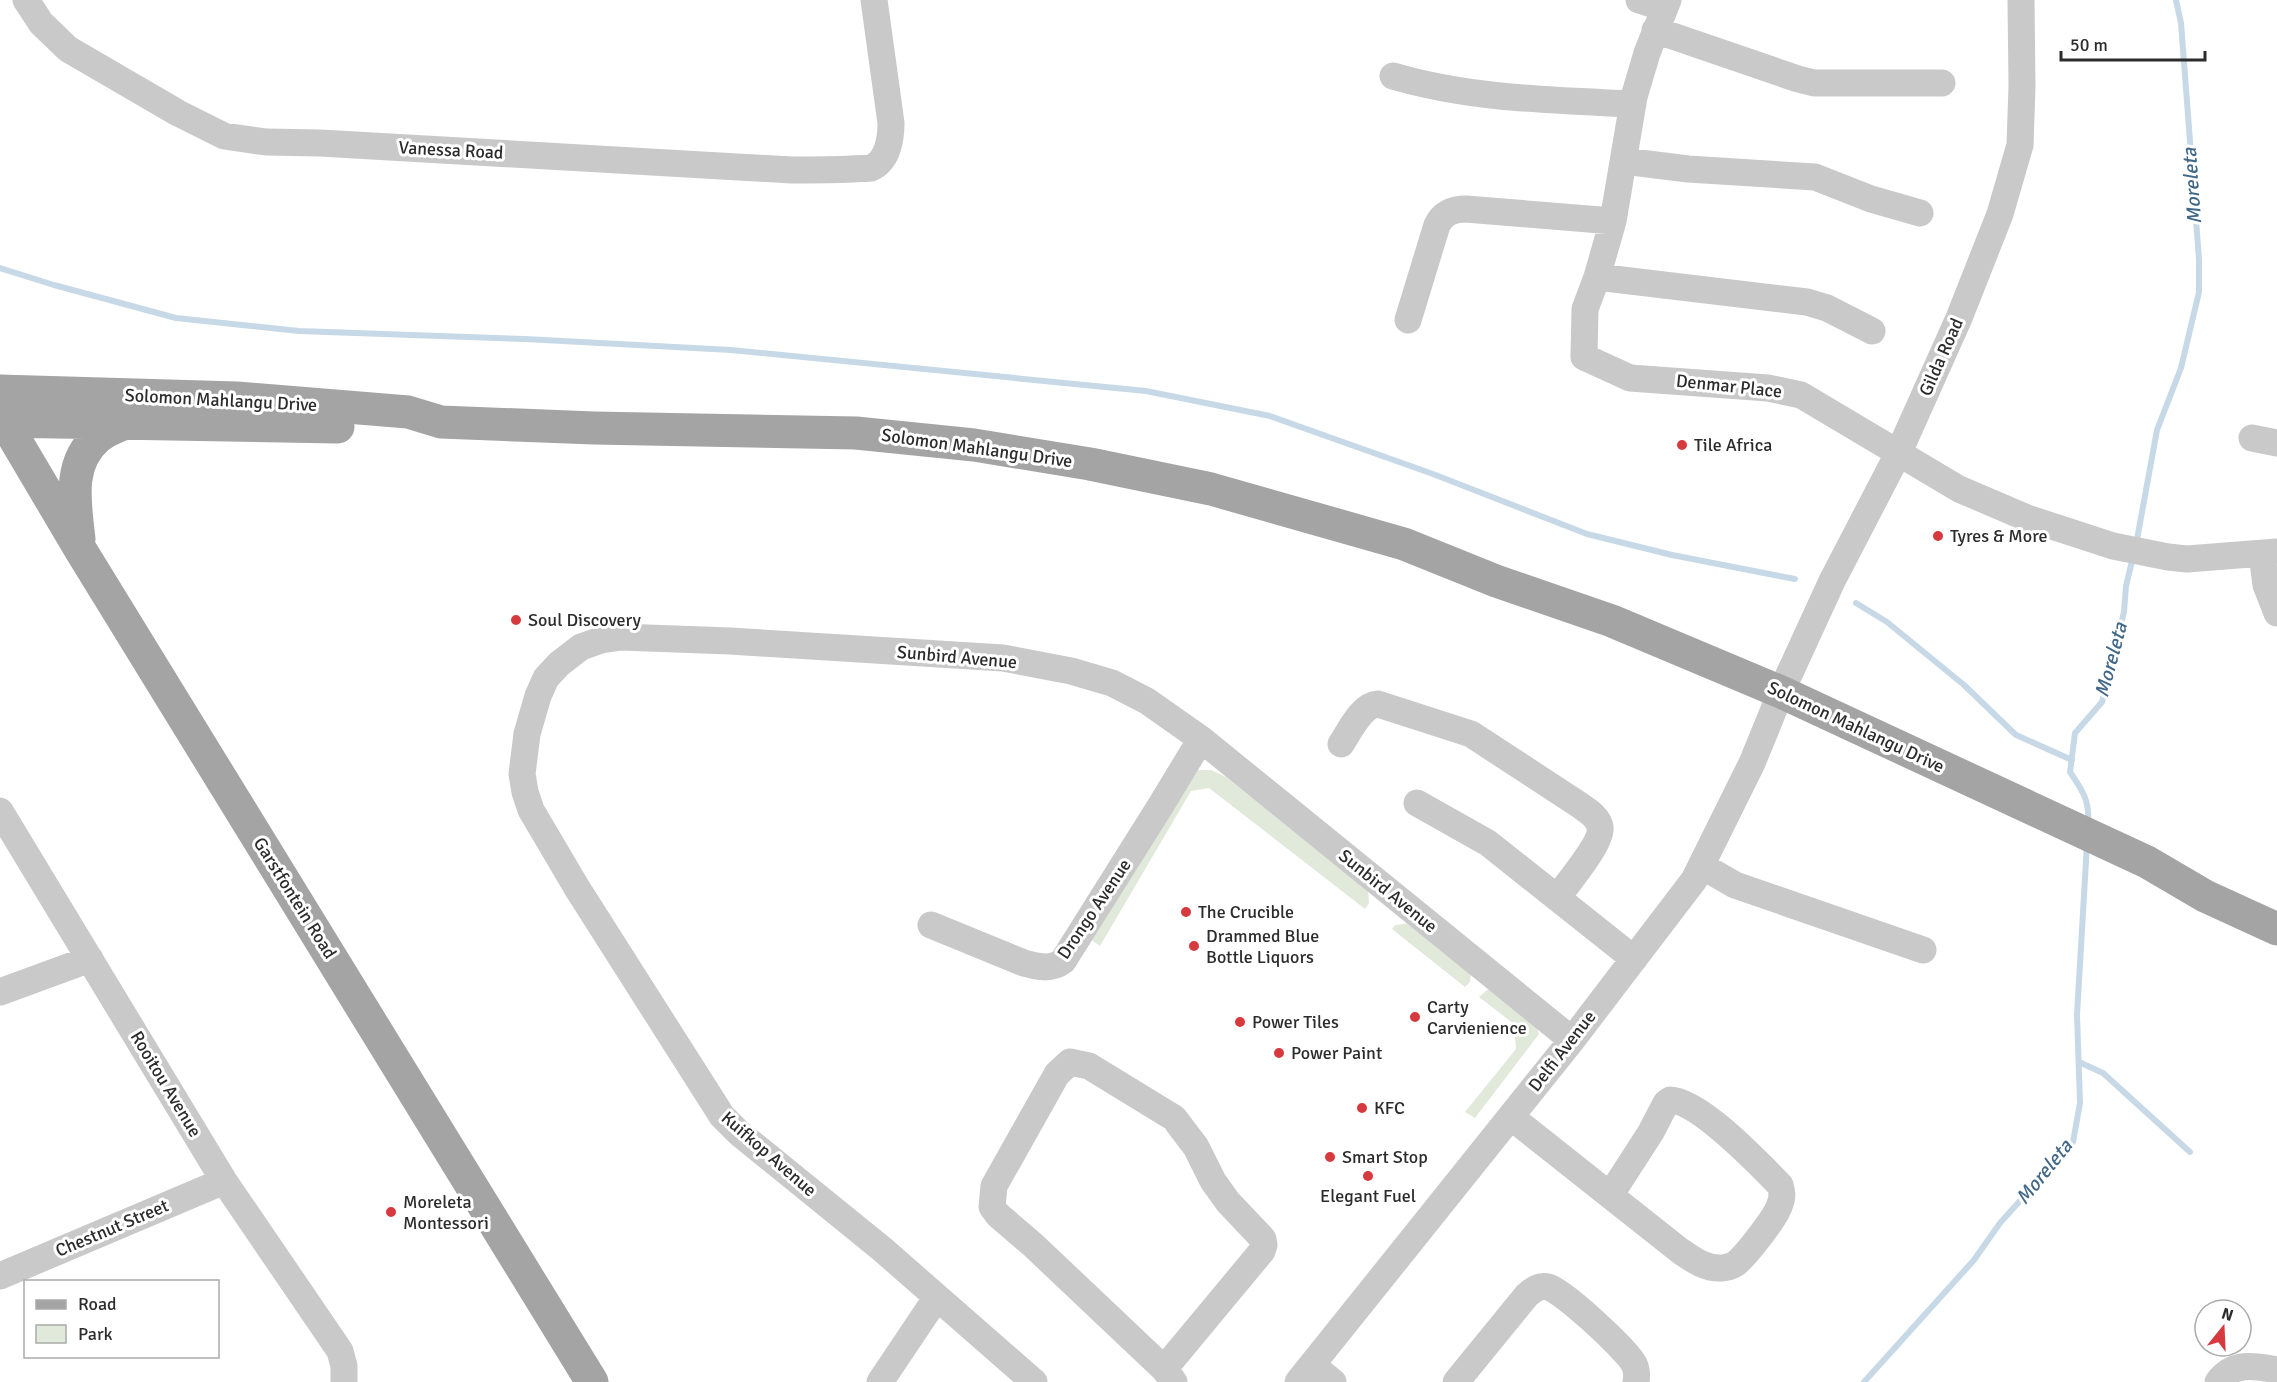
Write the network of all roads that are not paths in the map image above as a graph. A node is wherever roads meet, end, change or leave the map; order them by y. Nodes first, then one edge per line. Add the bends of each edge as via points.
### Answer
1 (26, 0) edge
2 (874, 0) edge
3 (2021, 0) edge
4 (1657, 10) edge
5 (1393, 75) dead end
6 (1942, 83) dead end
7 (1633, 104) junction
8 (1624, 161) junction
9 (1920, 213) dead end
10 (1613, 221) junction
11 (1597, 277) junction
12 (1408, 320) dead end
13 (1872, 331) dead end
14 (1, 412) edge
15 (128, 422) junction
16 (441, 422) junction
17 (1899, 452) junction
18 (80, 549) junction
19 (2270, 553) edge
20 (2277, 613) edge
21 (1777, 700) junction
22 (1201, 739) junction
23 (1341, 744) dead end
24 (522, 774) joint
25 (1417, 803) dead end
26 (0, 811) edge
27 (1702, 866) junction
28 (1557, 898) junction
29 (931, 925) dead end
30 (2277, 929) edge
31 (1923, 950) dead end
32 (90, 959) junction
33 (1634, 959) junction
34 (0, 992) edge
35 (1572, 1040) junction
36 (1511, 1117) junction
37 (224, 1180) junction
38 (1611, 1194) junction
39 (0, 1276) edge
40 (937, 1297) junction
41 (2277, 1370) edge
42 (1305, 1373) edge
43 (1169, 1376) edge
44 (2224, 1376) edge
45 (344, 1382) edge
46 (592, 1382) edge
47 (880, 1382) edge
48 (1034, 1382) edge
49 (1333, 1382) edge
50 (1456, 1382) edge
51 (1636, 1382) edge

1 - 2 street, Vanessa Road via 41,23 68,49 224,136 266,142 792,170 871,168 880,161 891,136 891,123
3 - 17 street, Gilda Road via 2022,118 2014,170 1959,318
4 - 6 street via 1797,79 1814,83
4 - 7 street
5 - 7 street via 1422,84 1498,96
7 - 8 street
8 - 9 street via 1815,177
8 - 10 street
10 - 11 street
10 - 12 street via 1456,209 1437,225
11 - 13 street via 1807,302
11 - 17 street, Denmar Place via 1585,309 1584,357 1630,378 1785,390 1801,395
14 - 15 main road, Solomon Mahlangu Drive
14 - 16 main road, Solomon Mahlangu Drive via 237,398 408,412
14 - 18 main road, Garstfontein Road
15 - 16 main road, Solomon Mahlangu Drive via 410,429
15 - 18 main road via 100,435 75,473
16 - 21 main road, Solomon Mahlangu Drive via 856,433 974,445 1090,464 1210,489 1404,544 1496,581 1614,640
17 - 19 street, Denmar Place via 1933,475 1987,502 2113,546 2187,559
17 - 21 street, Gilda Road
18 - 46 main road, Garstfontein Road
19 - 20 street via 2266,585
21 - 27 street, Delfi Avenue via 1752,763
21 - 30 main road, Solomon Mahlangu Drive via 1900,770 2056,828
22 - 24 street, Sunbird Avenue via 1147,701 1112,683 1002,658 621,637 581,647 546,678 531,714
22 - 29 street, Drongo Avenue via 1058,965 1038,967 1024,963
22 - 35 street, Sunbird Avenue
23 - 28 street via 1365,709 1378,704 1471,734 1595,816 1601,828 1598,841
24 - 40 street, Kuifkop Avenue via 531,810 722,1116
25 - 28 street via 1488,843
26 - 32 street, Rooitou Avenue
27 - 31 street via 1736,885
27 - 33 street, Delfi Avenue
28 - 33 street
32 - 34 street
32 - 37 street, Rooitou Avenue
33 - 35 street, Delfi Avenue
35 - 36 street, Delfi Avenue
36 - 38 street
36 - 42 street, Delfi Avenue
37 - 39 street, Chestnut Street
37 - 45 street, Rooitou Avenue via 340,1351
38 - 38 street via 1670,1100 1689,1104 1708,1118 1780,1185 1782,1195 1770,1222 1735,1265 1723,1268 1700,1264 1686,1255
40 - 47 street
40 - 48 street, Kuifkop Avenue
41 - 44 street via 2251,1366
42 - 49 street
43 - 43 street via 992,1207 994,1186 1057,1074 1070,1062 1089,1066 1174,1118 1197,1147 1228,1202 1263,1239 1262,1251
50 - 51 street via 1527,1294 1544,1287 1574,1305 1624,1349 1634,1363

